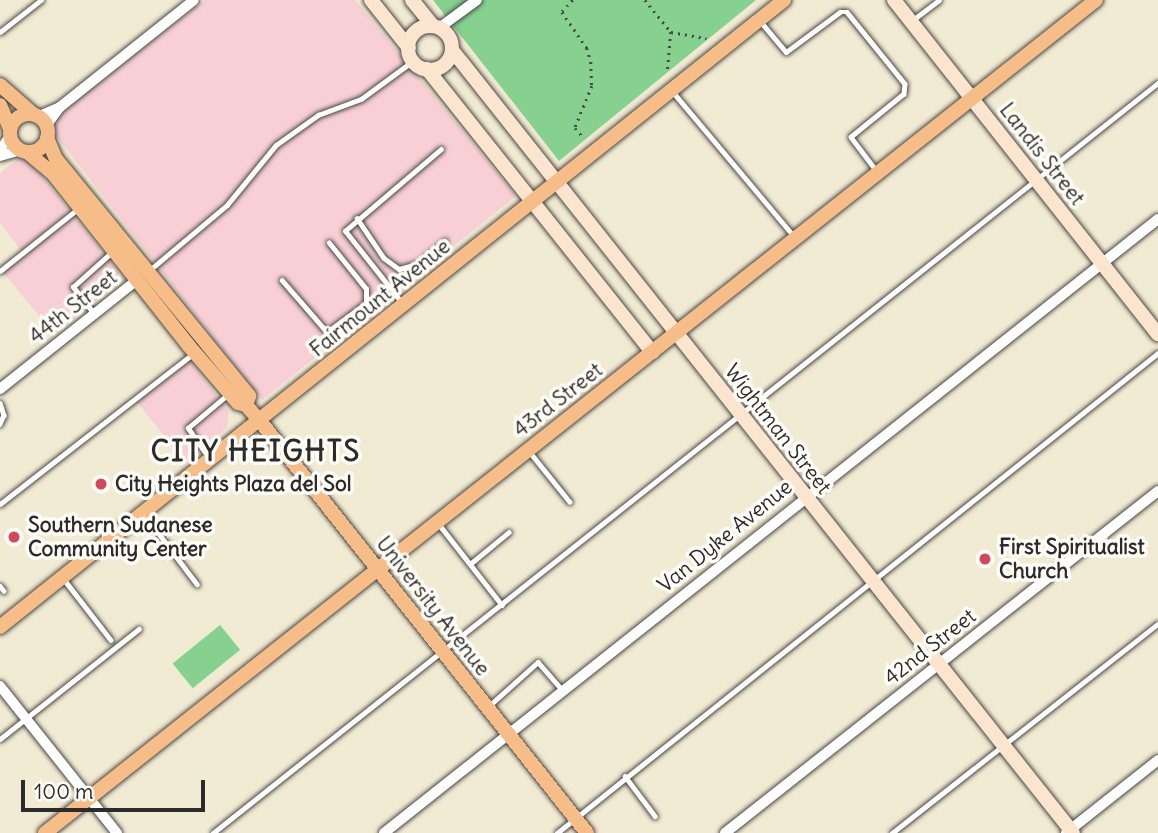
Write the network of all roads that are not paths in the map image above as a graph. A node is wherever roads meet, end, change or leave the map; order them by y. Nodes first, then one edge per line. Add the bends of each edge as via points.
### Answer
1 (41, 0) edge
2 (194, 0) edge
3 (371, 0) edge
4 (412, 0) edge
5 (477, 0) edge
6 (784, 0) edge
7 (894, 0) edge
8 (939, 0) edge
9 (1096, 0) edge
10 (760, 20) junction
11 (911, 22) junction
12 (436, 27) junction
13 (0, 32) edge
14 (452, 50) junction
15 (411, 54) junction
16 (427, 69) junction
17 (1158, 83) edge
18 (0, 85) edge
19 (672, 90) junction
20 (972, 99) junction
21 (0, 105) edge
22 (41, 124) junction
23 (10, 133) junction
24 (441, 149) dead end
25 (0, 150) edge
26 (24, 151) junction
27 (0, 156) edge
28 (879, 173) junction
29 (1037, 181) junction
30 (557, 183) junction
31 (533, 202) junction
32 (79, 208) junction
33 (357, 218) junction
34 (1158, 219) edge
35 (796, 239) junction
36 (445, 241) dead end
37 (329, 243) dead end
38 (113, 251) junction
39 (1102, 263) junction
40 (0, 271) edge
41 (142, 276) junction
42 (282, 280) dead end
43 (404, 305) junction
44 (94, 314) junction
45 (676, 334) junction
46 (1158, 334) edge
47 (197, 351) junction
48 (652, 352) junction
49 (1158, 353) edge
50 (0, 388) edge
51 (230, 393) junction
52 (0, 403) edge
53 (246, 405) junction
54 (741, 415) junction
55 (260, 421) junction
56 (0, 424) edge
57 (528, 450) junction
58 (210, 460) junction
59 (1158, 491) edge
60 (806, 497) junction
61 (570, 502) dead end
62 (0, 504) edge
63 (144, 513) junction
64 (437, 523) junction
65 (509, 532) dead end
66 (470, 564) junction
67 (378, 570) junction
68 (62, 577) junction
69 (873, 582) junction
70 (197, 584) dead end
71 (502, 605) junction
72 (1158, 624) edge
73 (0, 627) edge
74 (139, 629) dead end
75 (111, 640) dead end
76 (443, 652) junction
77 (939, 664) junction
78 (0, 686) edge
79 (563, 691) junction
80 (487, 708) junction
81 (26, 719) junction
82 (508, 735) junction
83 (0, 739) edge
84 (1003, 745) junction
85 (1158, 760) edge
86 (625, 776) junction
87 (90, 799) junction
88 (655, 816) dead end
89 (576, 818) junction
90 (1070, 832) edge
91 (46, 833) edge
92 (117, 833) edge
93 (213, 833) edge
94 (384, 833) edge
95 (557, 833) edge
96 (587, 833) edge
97 (725, 833) edge
98 (892, 833) edge

1 - 13 lane
2 - 22 street
3 - 15 main road
4 - 12 main road, Wightman Street
5 - 12 street
6 - 10 main road, Fairmount Avenue
7 - 11 main road, Landis Street
8 - 11 lane
9 - 20 main road, 43rd Street
10 - 19 main road, Fairmount Avenue
10 - 28 lane via 786,52 840,12 847,12 905,84 904,94 851,137
11 - 20 main road, Landis Street
12 - 14 main road, Wightman Street via 449,37
12 - 15 main road via 419,29
14 - 16 main road via 441,67
14 - 30 main road, Wightman Street
15 - 16 main road
15 - 41 lane via 361,99 318,115 276,145 227,205
16 - 31 main road
17 - 29 lane
18 - 22 main road, University Avenue
19 - 30 main road, Fairmount Avenue
19 - 35 lane
20 - 28 main road, 43rd Street
20 - 29 main road, Landis Street
21 - 23 main road
22 - 23 main road via 20,115
22 - 26 main road via 39,148
22 - 41 main road, University Avenue via 56,159
23 - 25 street
23 - 26 main road, University Avenue
24 - 33 lane
26 - 27 street
26 - 32 main road, University Avenue via 46,167
28 - 35 main road, 43rd Street
29 - 39 main road, Landis Street
29 - 54 lane
30 - 31 main road, Fairmount Avenue
30 - 45 main road, Wightman Street
31 - 43 main road, Fairmount Avenue
31 - 48 main road
32 - 38 main road, University Avenue
32 - 40 lane
33 - 36 lane via 384,258 399,269 418,264
33 - 43 lane via 345,231
34 - 39 street, Van Dyke Avenue
35 - 45 main road, 43rd Street
37 - 42 lane via 366,289 366,303 327,332
38 - 41 main road, University Avenue
38 - 44 lane via 73,287
39 - 46 main road, Landis Street
39 - 60 street, Van Dyke Avenue
41 - 44 street, 44th Street
41 - 47 main road, University Avenue
41 - 53 main road, University Avenue via 249,396
43 - 55 main road, Fairmount Avenue
44 - 50 street, 44th Street
45 - 48 main road, 43rd Street
45 - 54 main road, Wightman Street
47 - 51 main road, University Avenue
47 - 62 lane
48 - 57 main road, 43rd Street
49 - 69 lane
51 - 53 main road, University Avenue
51 - 58 lane via 188,428
52 - 56 lane via 4,415
53 - 55 main road, University Avenue
54 - 60 main road, Wightman Street
54 - 71 lane
55 - 58 main road, Fairmount Avenue
55 - 67 main road, University Avenue
57 - 61 lane
57 - 64 main road, 43rd Street
58 - 63 main road, Fairmount Avenue
59 - 77 street, 42nd Street
60 - 69 main road, Wightman Street
60 - 79 street, Van Dyke Avenue
63 - 68 main road, Fairmount Avenue
63 - 70 lane
64 - 66 lane
64 - 67 main road, 43rd Street
65 - 66 lane
66 - 71 lane
67 - 76 main road, University Avenue
67 - 87 main road, 43rd Street
68 - 73 main road, Fairmount Avenue
68 - 75 lane
69 - 77 main road, Wightman Street
69 - 86 lane
71 - 76 lane
72 - 84 lane
74 - 81 lane
76 - 80 main road, University Avenue
76 - 93 lane
77 - 84 main road, Wightman Street
77 - 97 street, 42nd Street
78 - 81 street
79 - 80 lane via 538,662
79 - 82 street, Van Dyke Avenue
80 - 82 main road, University Avenue
81 - 83 lane
81 - 87 street
82 - 89 main road, University Avenue
82 - 94 street, Van Dyke Avenue
84 - 90 main road, Wightman Street
84 - 98 lane
85 - 90 street
86 - 88 lane
86 - 89 lane
87 - 91 main road, 43rd Street
87 - 92 street
89 - 95 lane
89 - 96 main road, University Avenue

